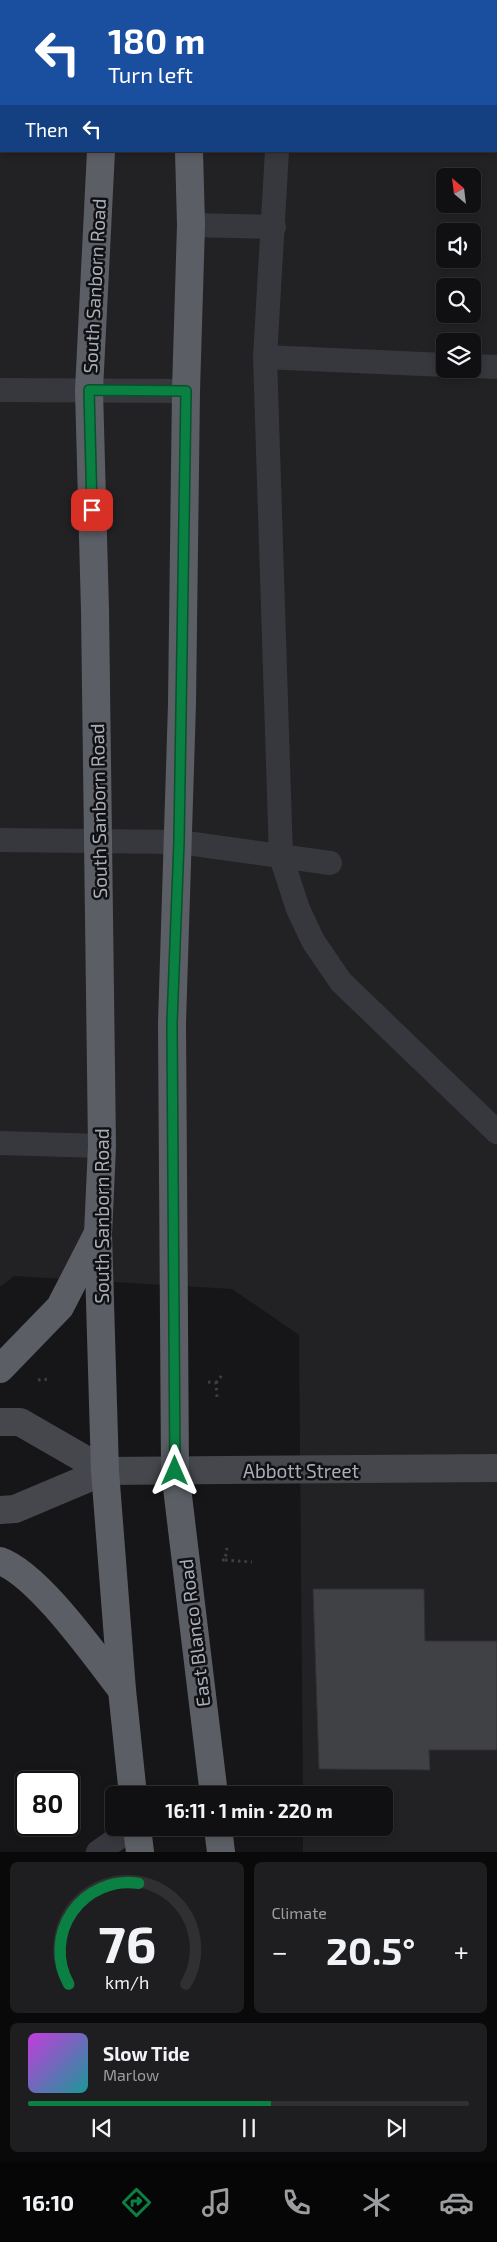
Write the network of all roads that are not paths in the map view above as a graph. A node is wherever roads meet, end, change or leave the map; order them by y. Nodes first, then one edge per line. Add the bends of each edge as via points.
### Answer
1 (101, 152) edge
2 (189, 152) edge
3 (277, 152) edge
4 (191, 225) junction
5 (274, 227) junction
6 (265, 357) junction
7 (436, 365) edge
8 (481, 366) edge
9 (497, 367) edge
10 (0, 390) edge
11 (89, 390) junction
12 (186, 391) junction
13 (0, 840) edge
14 (98, 842) junction
15 (179, 842) junction
16 (281, 856) junction
17 (330, 864) dead end
18 (497, 1132) edge
19 (0, 1143) edge
20 (102, 1146) junction
21 (98, 1234) junction
22 (0, 1369) edge
23 (0, 1422) edge
24 (497, 1468) edge
25 (106, 1471) junction
26 (175, 1471) junction
27 (0, 1510) edge
28 (0, 1561) edge
29 (122, 1690) junction
30 (132, 1786) edge
31 (213, 1786) edge
32 (121, 1836) edge
33 (138, 1836) edge
34 (219, 1836) edge
35 (98, 1852) edge
36 (140, 1852) edge
37 (221, 1852) edge

1 - 11 highway, South Sanborn Road
2 - 4 highway
3 - 5 lane
4 - 5 lane
4 - 12 highway
5 - 6 lane
6 - 7 lane
6 - 16 lane
8 - 9 lane
10 - 11 lane
11 - 12 lane
11 - 14 highway, South Sanborn Road
12 - 15 highway
13 - 14 lane
14 - 15 lane
14 - 20 highway, South Sanborn Road
15 - 16 lane
15 - 26 highway via 172,1023
16 - 17 lane
16 - 18 lane via 298,909 313,941 341,982
19 - 20 lane
20 - 21 highway, South Sanborn Road
21 - 22 highway via 60,1306
21 - 25 highway, South Sanborn Road
23 - 25 main road, Abbott Street via 20,1422
24 - 26 main road, Abbott Street
25 - 26 main road, Abbott Street
25 - 27 main road, Abbott Street via 15,1509
25 - 29 highway
26 - 31 highway, East Blanco Road
28 - 29 highway via 9,1564 44,1594
29 - 30 highway
32 - 35 lane
33 - 36 highway
34 - 37 highway

